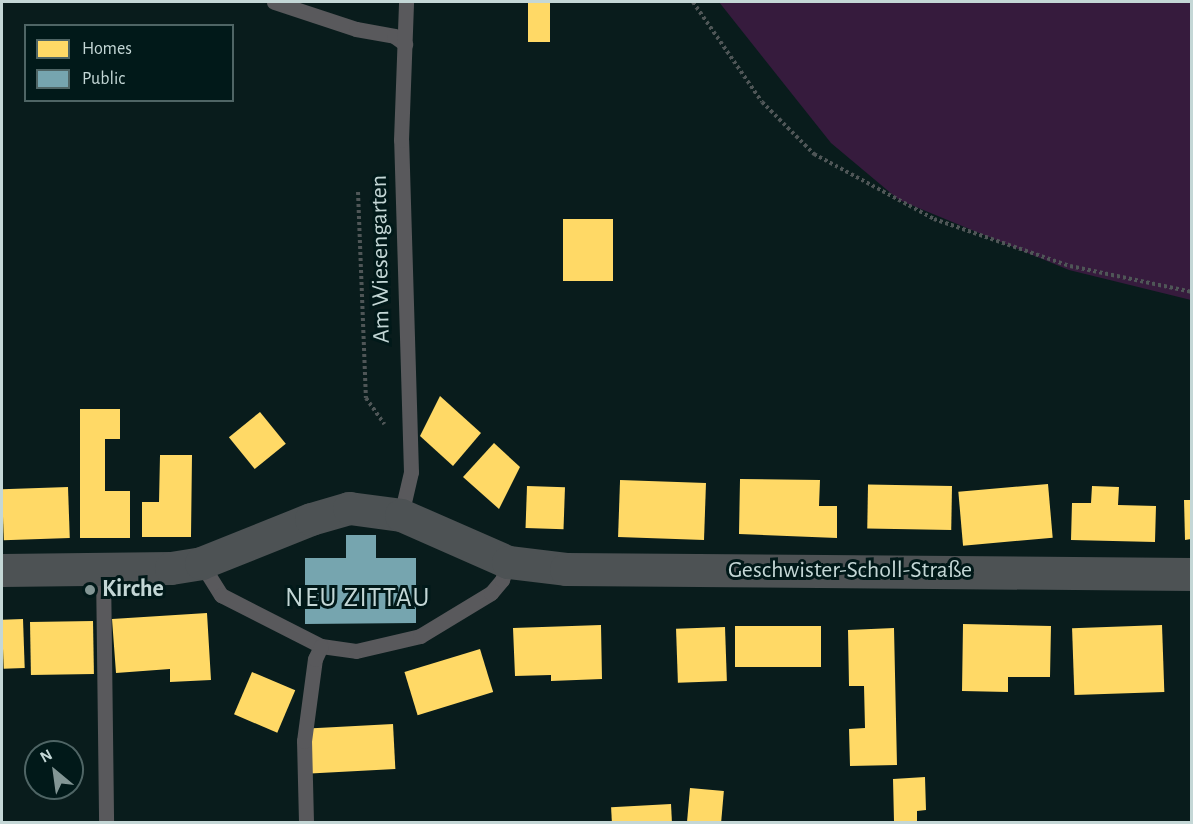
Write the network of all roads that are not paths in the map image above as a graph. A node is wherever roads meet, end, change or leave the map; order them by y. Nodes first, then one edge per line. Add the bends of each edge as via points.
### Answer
1 (274, 2) edge
2 (406, 2) edge
3 (405, 44) junction
4 (401, 515) junction
5 (508, 562) junction
6 (201, 563) junction
7 (103, 569) junction
8 (2, 570) edge
9 (1191, 574) edge
10 (321, 646) junction
11 (106, 822) edge
12 (306, 822) edge

1 - 3 lane via 356,29 394,36
2 - 3 lane, Am Wiesengarten
3 - 4 lane, Am Wiesengarten via 401,149 411,472
4 - 5 street, Geschwister-Scholl-Straße
4 - 6 street, Geschwister-Scholl-Straße via 349,508
5 - 9 street, Geschwister-Scholl-Straße via 566,569
5 - 10 lane via 502,580 491,593 420,636 356,651
6 - 7 street, Geschwister-Scholl-Straße via 171,568
6 - 10 lane via 221,595
7 - 8 street, Geschwister-Scholl-Straße
7 - 11 lane
10 - 12 lane via 315,659 304,741

